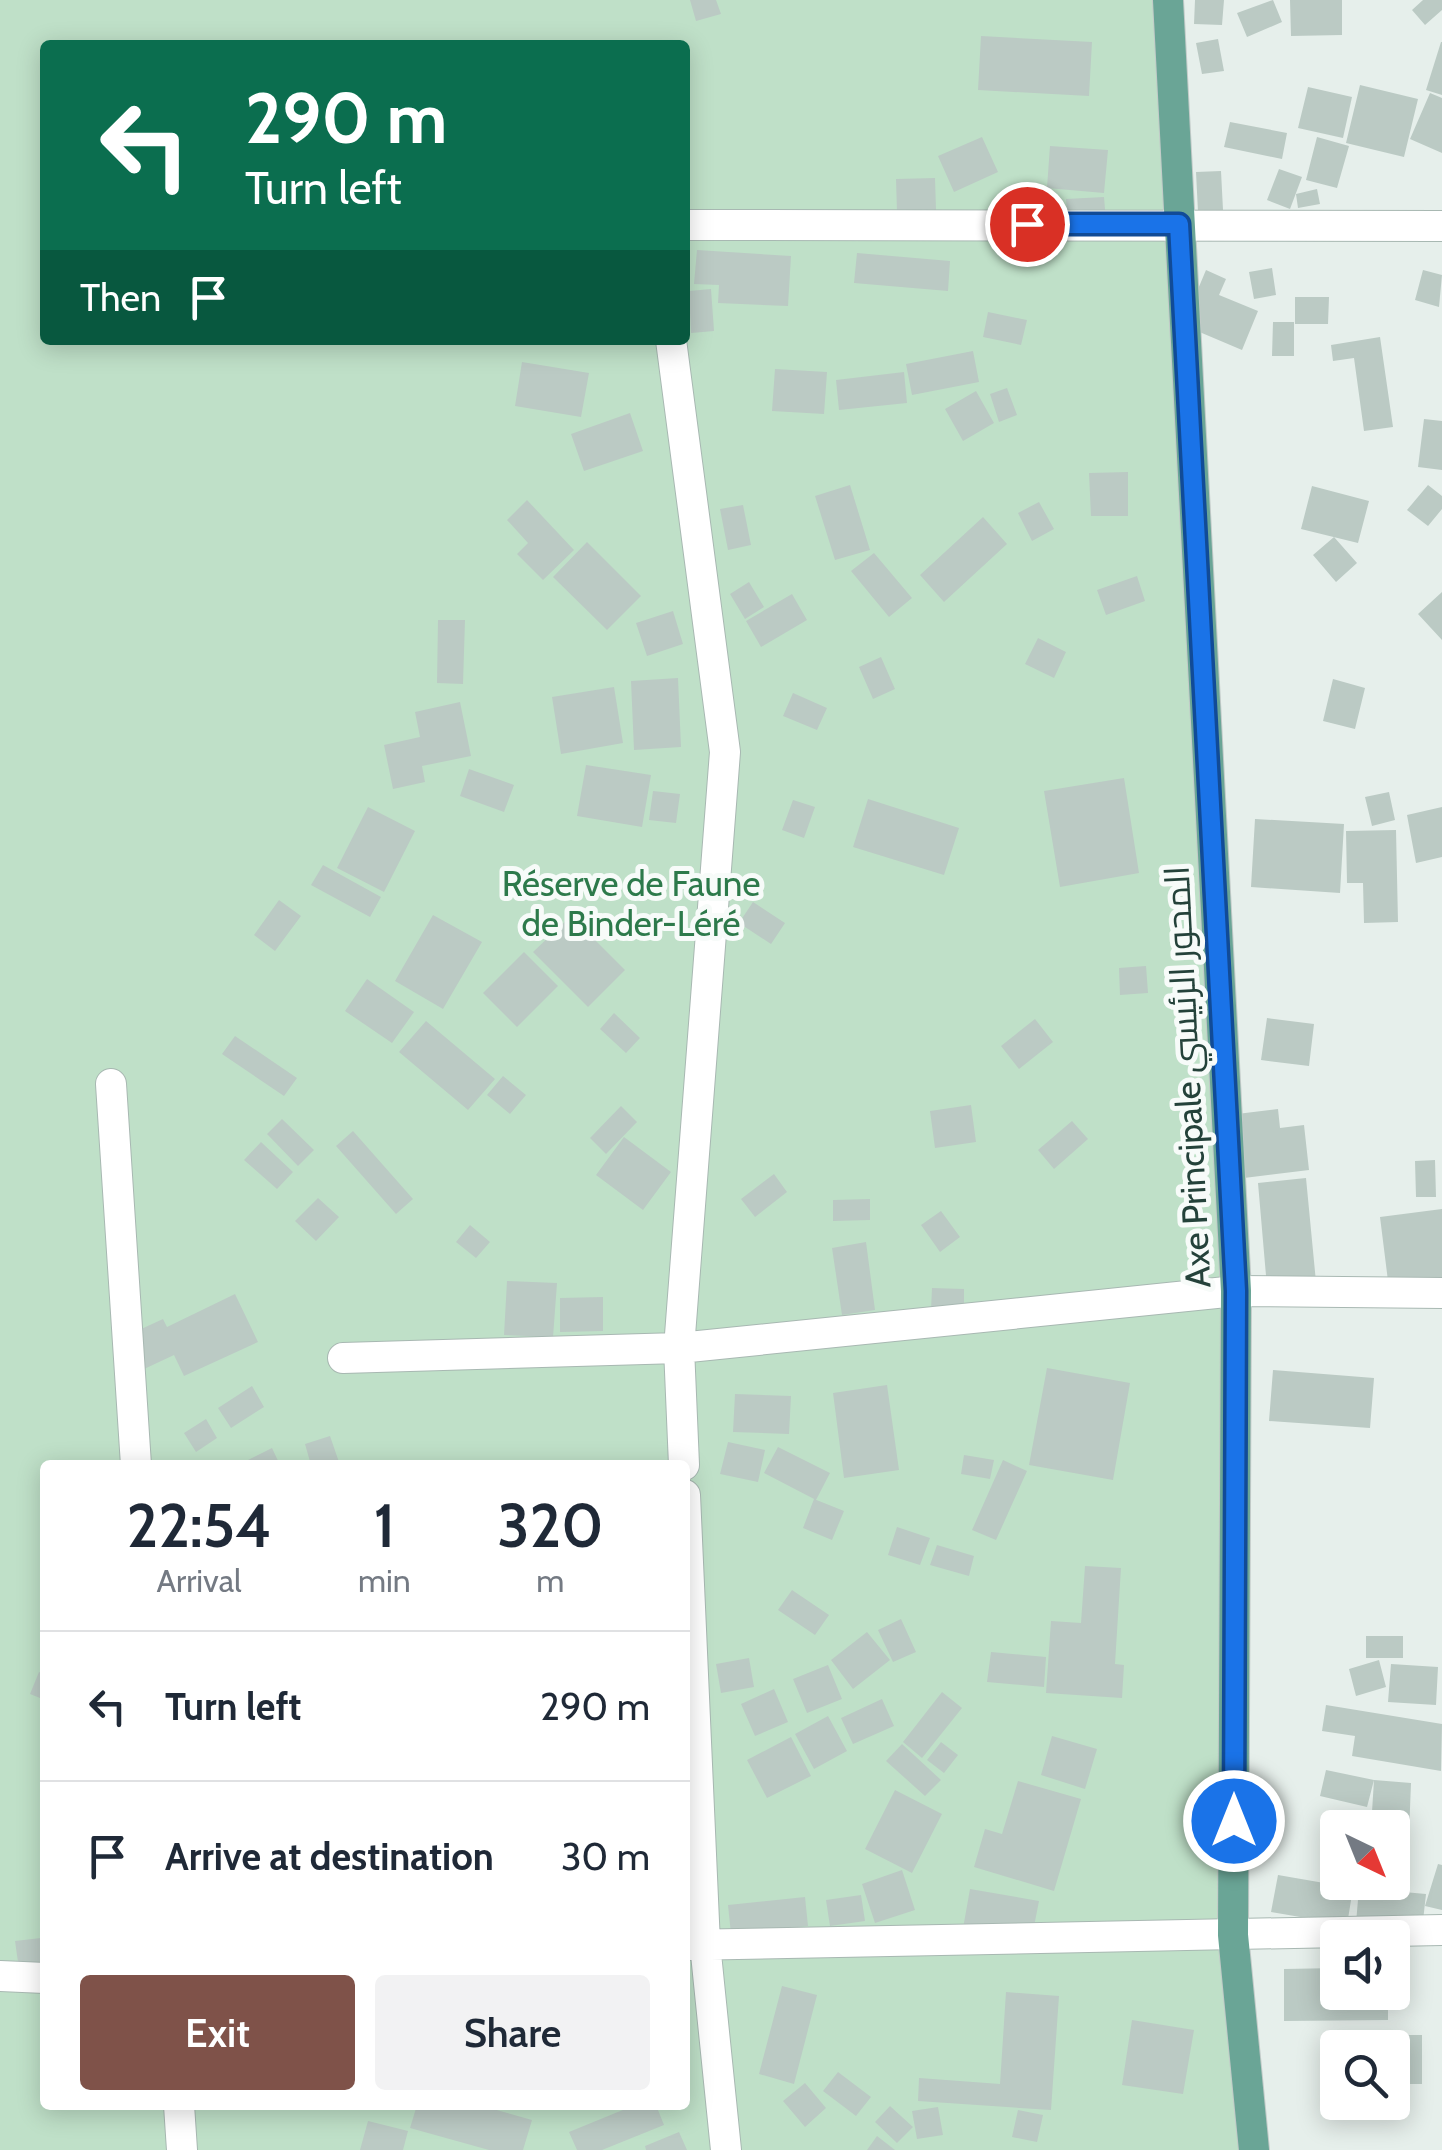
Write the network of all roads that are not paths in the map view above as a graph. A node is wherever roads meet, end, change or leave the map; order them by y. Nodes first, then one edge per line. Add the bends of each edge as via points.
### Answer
1 (1168, 0) edge
2 (1179, 224) junction
3 (690, 225) edge
4 (1442, 226) edge
5 (673, 345) edge
6 (111, 1084) dead end
7 (1236, 1291) junction
8 (1442, 1293) edge
9 (678, 1348) junction
10 (343, 1358) dead end
11 (136, 1460) edge
12 (684, 1460) edge
13 (690, 1720) edge
14 (1442, 1930) edge
15 (1233, 1935) junction
16 (695, 1944) edge
17 (0, 1976) edge
18 (40, 1978) edge
19 (179, 2110) edge
20 (182, 2150) edge
21 (726, 2150) edge
22 (1254, 2150) edge

1 - 2 main road, Axe Principale المحور الرئيسي
2 - 3 street
2 - 4 street
2 - 7 main road, Axe Principale المحور الرئيسي
5 - 9 street via 725,752
6 - 11 street
7 - 8 street
7 - 9 street
7 - 15 main road, Axe Principale المحور الرئيسي
9 - 10 street
9 - 12 street
13 - 16 street
14 - 15 street
15 - 16 street
15 - 22 main road, Axe Principale المحور الرئيسي
16 - 21 street
17 - 18 street
19 - 20 street

